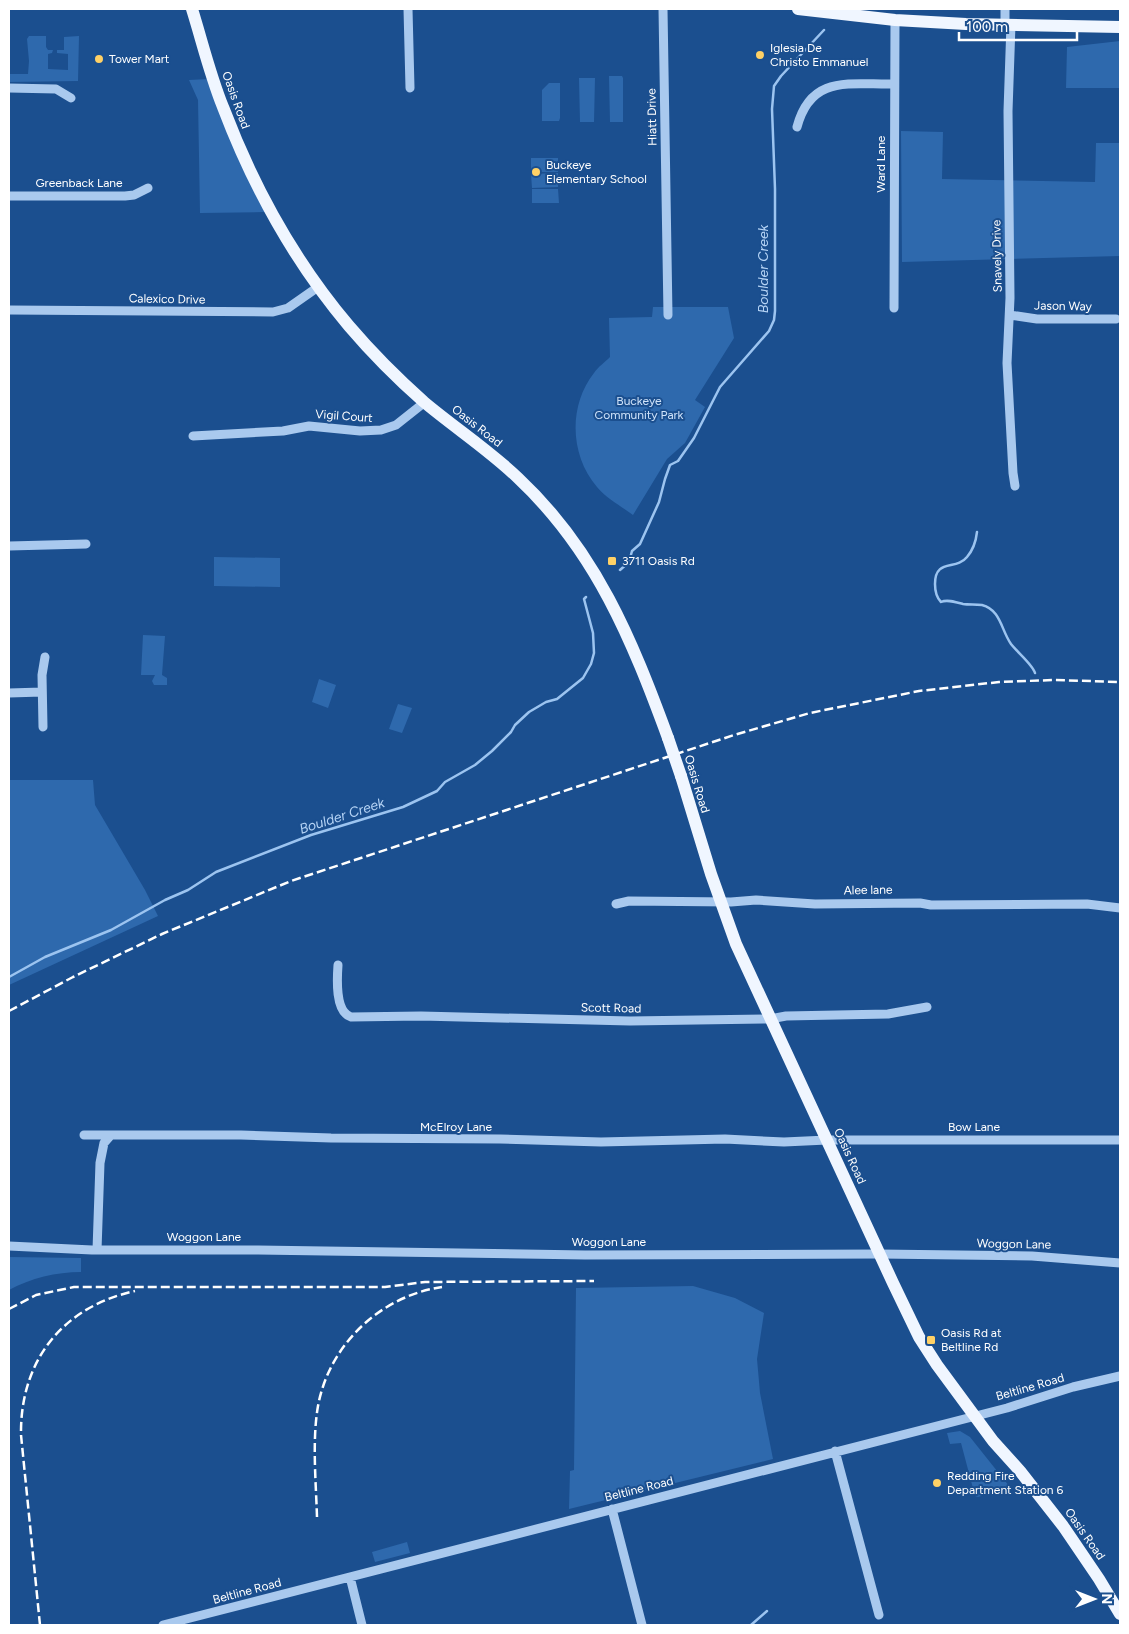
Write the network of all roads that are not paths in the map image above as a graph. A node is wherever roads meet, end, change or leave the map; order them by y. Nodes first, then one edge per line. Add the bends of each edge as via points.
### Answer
1 (192, 9) edge
2 (408, 9) edge
3 (663, 9) edge
4 (798, 9) edge
5 (1005, 9) edge
6 (895, 20) junction
7 (1008, 24) junction
8 (1120, 27) edge
9 (894, 84) junction
10 (9, 88) edge
11 (410, 88) dead end
12 (71, 98) dead end
13 (797, 127) dead end
14 (148, 188) dead end
15 (9, 196) edge
16 (318, 287) junction
17 (894, 308) dead end
18 (9, 310) edge
19 (668, 315) dead end
20 (1010, 315) junction
21 (1116, 319) dead end
22 (424, 402) junction
23 (193, 436) dead end
24 (1015, 486) dead end
25 (86, 544) dead end
26 (9, 546) edge
27 (45, 657) dead end
28 (42, 692) junction
29 (9, 693) edge
30 (43, 727) dead end
31 (720, 902) junction
32 (616, 904) dead end
33 (1120, 908) edge
34 (338, 965) dead end
35 (928, 1007) dead end
36 (770, 1020) junction
37 (84, 1135) dead end
38 (111, 1135) junction
39 (827, 1140) junction
40 (1120, 1140) edge
41 (9, 1246) edge
42 (97, 1250) junction
43 (880, 1254) junction
44 (1120, 1263) edge
45 (1120, 1376) edge
46 (975, 1416) junction
47 (835, 1451) junction
48 (612, 1509) junction
49 (350, 1577) junction
50 (879, 1614) dead end
51 (1120, 1614) edge
52 (163, 1625) edge
53 (362, 1625) edge
54 (642, 1625) edge

1 - 16 main road, Oasis Road via 222,105 246,164 280,229
2 - 11 street
3 - 19 street, Hiatt Drive
4 - 6 main road
5 - 7 street, Snavely Drive
6 - 7 main road
6 - 9 street, Ward Lane
7 - 8 main road
7 - 20 street, Snavely Drive
9 - 13 street via 835,85 818,91 806,106
9 - 17 street, Ward Lane
10 - 12 street via 56,90
14 - 15 street, Greenback Lane via 125,196
16 - 18 street, Calexico Drive via 288,308 273,312
16 - 22 main road, Oasis Road via 361,339
20 - 21 street, Jason Way via 1044,320
20 - 24 street, Snavely Drive via 1007,363
22 - 23 street, Vigil Court via 396,425 376,431 309,426 283,431
22 - 31 main road, Oasis Road, bridge via 519,479 549,511 605,589 633,646 668,738
25 - 26 street
27 - 28 street
28 - 29 street
28 - 30 street
31 - 32 street, Alee lane via 629,901
31 - 33 street, Alee lane via 1087,904
31 - 36 main road, Oasis Road
34 - 36 street, Scott Road via 338,996 342,1011 351,1017
35 - 36 street, Scott Road via 888,1014 786,1016
36 - 39 main road, Oasis Road
37 - 38 street, McElroy Lane
38 - 39 street, McElroy Lane via 601,1142
38 - 42 street via 104,1143 100,1163
39 - 40 street, Bow Lane
39 - 43 main road, Oasis Road
41 - 42 street, Woggon Lane
42 - 43 street, Woggon Lane via 585,1255
43 - 44 street, Woggon Lane via 1032,1256
43 - 46 main road, Oasis Road via 924,1345
45 - 46 street, Beltline Road
46 - 47 street, Beltline Road
46 - 51 main road, Oasis Road via 1063,1526
47 - 48 street, Beltline Road
47 - 50 street
48 - 49 street, Beltline Road
48 - 54 street
49 - 52 street, Beltline Road
49 - 53 street

